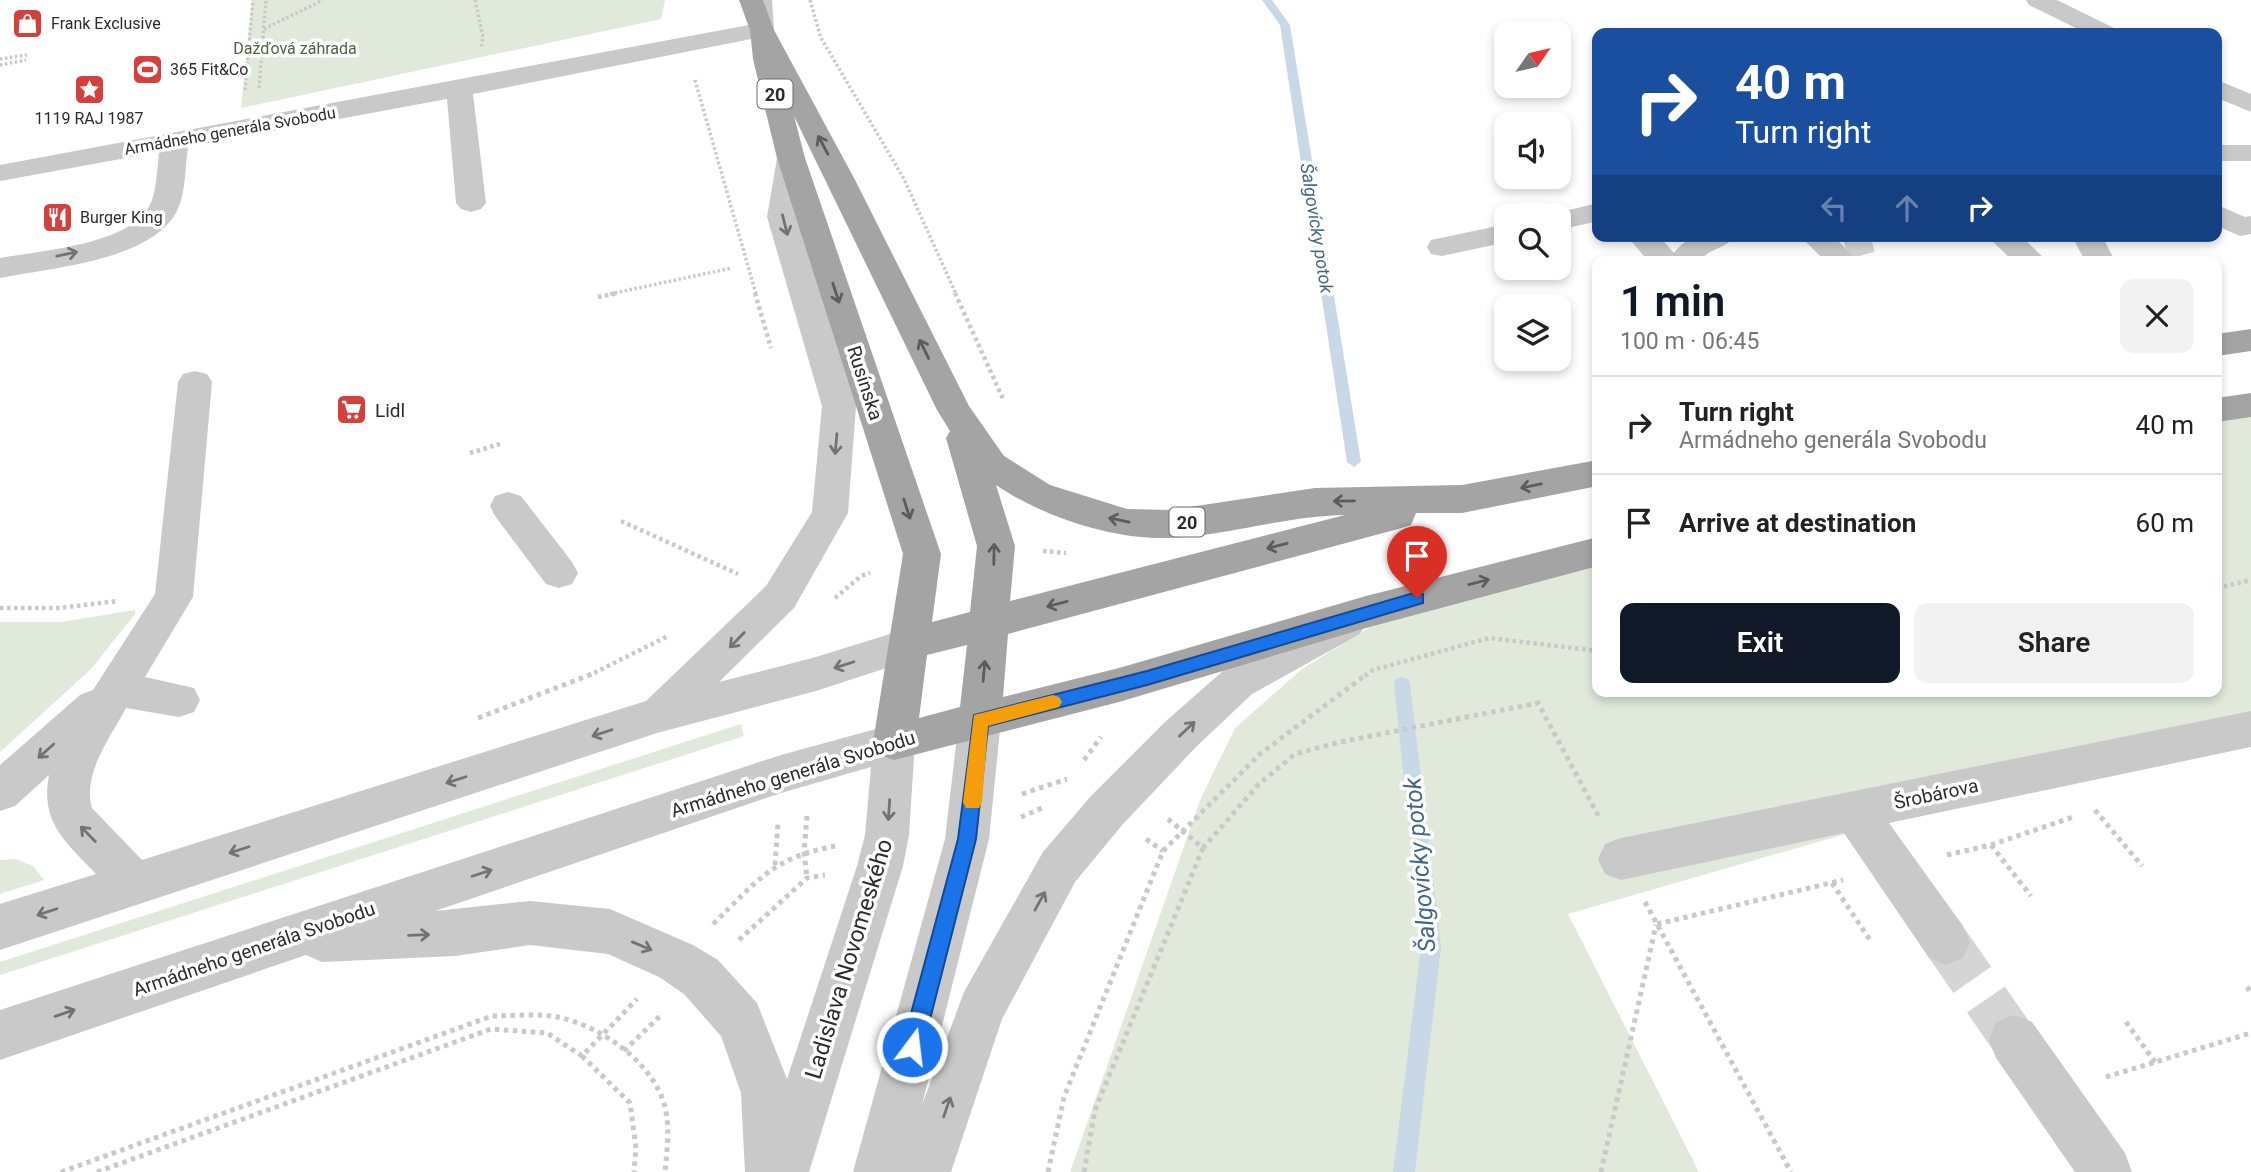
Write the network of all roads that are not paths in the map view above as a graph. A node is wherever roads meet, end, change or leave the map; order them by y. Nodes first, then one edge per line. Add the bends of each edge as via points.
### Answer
1 (751, 0) edge
2 (760, 0) edge
3 (2038, 0) edge
4 (2070, 8) edge
5 (2098, 28) edge
6 (762, 30) junction
7 (459, 89) junction
8 (2222, 91) edge
9 (2241, 102) edge
10 (175, 141) junction
11 (2222, 153) edge
12 (2251, 153) edge
13 (792, 158) junction
14 (0, 173) edge
15 (167, 180) junction
16 (0, 192) edge
17 (471, 203) dead end
18 (1592, 213) edge
19 (2222, 216) dead end
20 (1571, 218) edge
21 (2251, 225) edge
22 (1494, 236) edge
23 (1648, 242) edge
24 (1706, 242) edge
25 (2009, 242) edge
26 (1442, 247) dead end
27 (1660, 256) edge
28 (1688, 256) edge
29 (2026, 256) edge
30 (0, 268) edge
31 (195, 382) dead end
32 (2251, 405) edge
33 (2222, 409) edge
34 (954, 410) junction
35 (1592, 474) edge
36 (1462, 499) junction
37 (508, 506) dead end
38 (1592, 553) edge
39 (559, 573) dead end
40 (1366, 612) junction
41 (989, 622) junction
42 (909, 644) junction
43 (115, 689) junction
44 (179, 700) dead end
45 (657, 715) junction
46 (980, 720) junction
47 (2251, 729) edge
48 (894, 742) junction
49 (0, 792) edge
50 (1854, 811) junction
51 (1621, 859) road end
52 (135, 884) junction
53 (0, 927) edge
54 (278, 941) junction
55 (1946, 942) tunnel mouth
56 (0, 1035) edge
57 (2014, 1040) tunnel mouth
58 (772, 1172) edge
59 (783, 1172) edge
60 (879, 1172) edge
61 (925, 1172) edge
62 (2106, 1172) edge

1 - 6 main road, Rusínska / 20
2 - 6 street
3 - 4 street
4 - 5 street
6 - 7 street, Armádneho generála Svobodu
6 - 13 main road, Rusínska / 20
34 -> 6 main road, Rusínska / 20
7 - 10 street, Armádneho generála Svobodu
7 - 17 street
8 - 9 street
10 - 14 street, Armádneho generála Svobodu
10 - 15 street
11 - 12 street
13 -> 42 main road, Rusínska / 20 via 922,554
13 -> 45 street via 782,216 839,405 830,513 780,597
15 - 16 street via 139,172 107,171
30 -> 15 street via 104,247 131,236 162,210
18 - 20 street
19 - 21 street via 2240,227
22 - 26 street
23 - 27 street
24 - 28 street
25 - 29 street
31 - 43 street via 174,597
32 - 33 main road
36 -> 34 main road, 20 via 1315,502 1170,524 1127,523 1037,495 991,465
41 -> 34 main road via 996,546
35 -> 36 main road, 20
36 -> 41 main road
37 - 39 street
40 -> 38 main road, Armádneho generála Svobodu
40 - 46 main road, Armádneho generála Svobodu via 1147,678
61 -> 40 street via 981,1009 1059,867 1107,810 1238,682
41 - 42 main road
46 -> 41 main road
42 -> 45 street via 816,674
42 - 48 main road, Rusínska / 20
43 - 44 street
43 -> 49 street
52 -> 43 street via 73,819 67,797 72,769
45 -> 52 street
46 - 48 main road, Armádneho generála Svobodu
46 - 60 street via 967,839
47 - 50 street, Šrobárova
54 -> 48 street, Armádneho generála Svobodu via 781,774
48 -> 59 street, Ladislava Novomeského via 880,866
50 - 51 street, Šrobárova
50 - 55 street
52 -> 53 street
56 -> 54 street, Armádneho generála Svobodu
54 -> 58 street via 455,933 530,923 610,932 676,961 701,976 740,1020 767,1093
57 - 62 street

